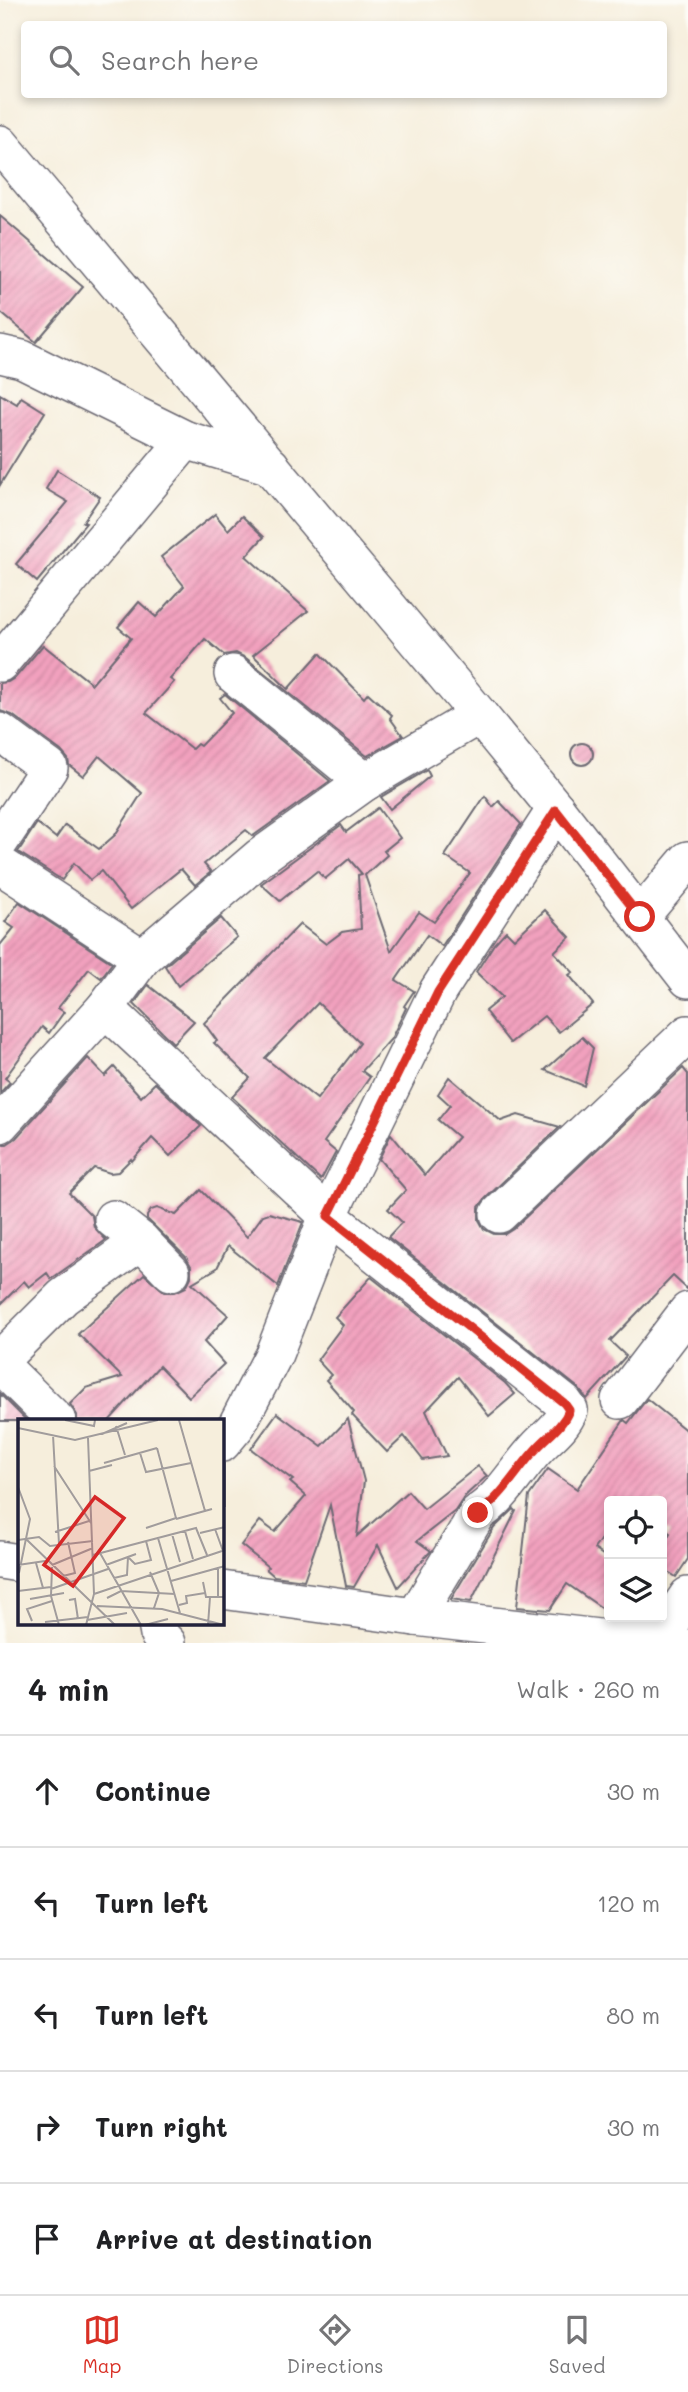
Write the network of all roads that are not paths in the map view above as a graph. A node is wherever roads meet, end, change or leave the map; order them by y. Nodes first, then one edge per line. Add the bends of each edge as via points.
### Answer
1 (0, 144) edge
2 (0, 354) edge
3 (186, 440) junction
4 (271, 466) junction
5 (0, 663) edge
6 (233, 674) dead end
7 (479, 715) junction
8 (0, 732) edge
9 (365, 782) junction
10 (556, 810) junction
11 (0, 841) edge
12 (688, 860) edge
13 (0, 866) edge
14 (640, 917) junction
15 (142, 958) junction
16 (688, 979) edge
17 (105, 1008) junction
18 (688, 1034) edge
19 (0, 1124) edge
20 (499, 1214) dead end
21 (328, 1216) junction
22 (171, 1272) dead end
23 (688, 1311) edge
24 (0, 1363) edge
25 (620, 1400) dead end
26 (55, 1419) edge
27 (224, 1441) edge
28 (0, 1560) edge
29 (18, 1563) edge
30 (224, 1590) edge
31 (688, 1596) edge
32 (415, 1617) junction
33 (663, 1643) edge

1 - 4 street
2 - 3 street via 22,359
3 - 4 street
3 - 5 street
4 - 7 street
6 - 9 street
7 - 9 street
7 - 10 street
8 - 11 street via 49,768
9 - 15 street via 260,857
10 - 14 street
10 - 21 street via 438,992
12 - 14 street
13 - 15 street
14 - 16 street
15 - 17 street
17 - 19 street
17 - 21 street
18 - 20 street
21 - 27 street via 274,1354
21 - 32 street via 569,1410 565,1420 478,1513
22 - 24 street via 127,1230
23 - 25 street
24 - 26 street
28 - 29 street
30 - 32 street
31 - 33 street
32 - 33 street

